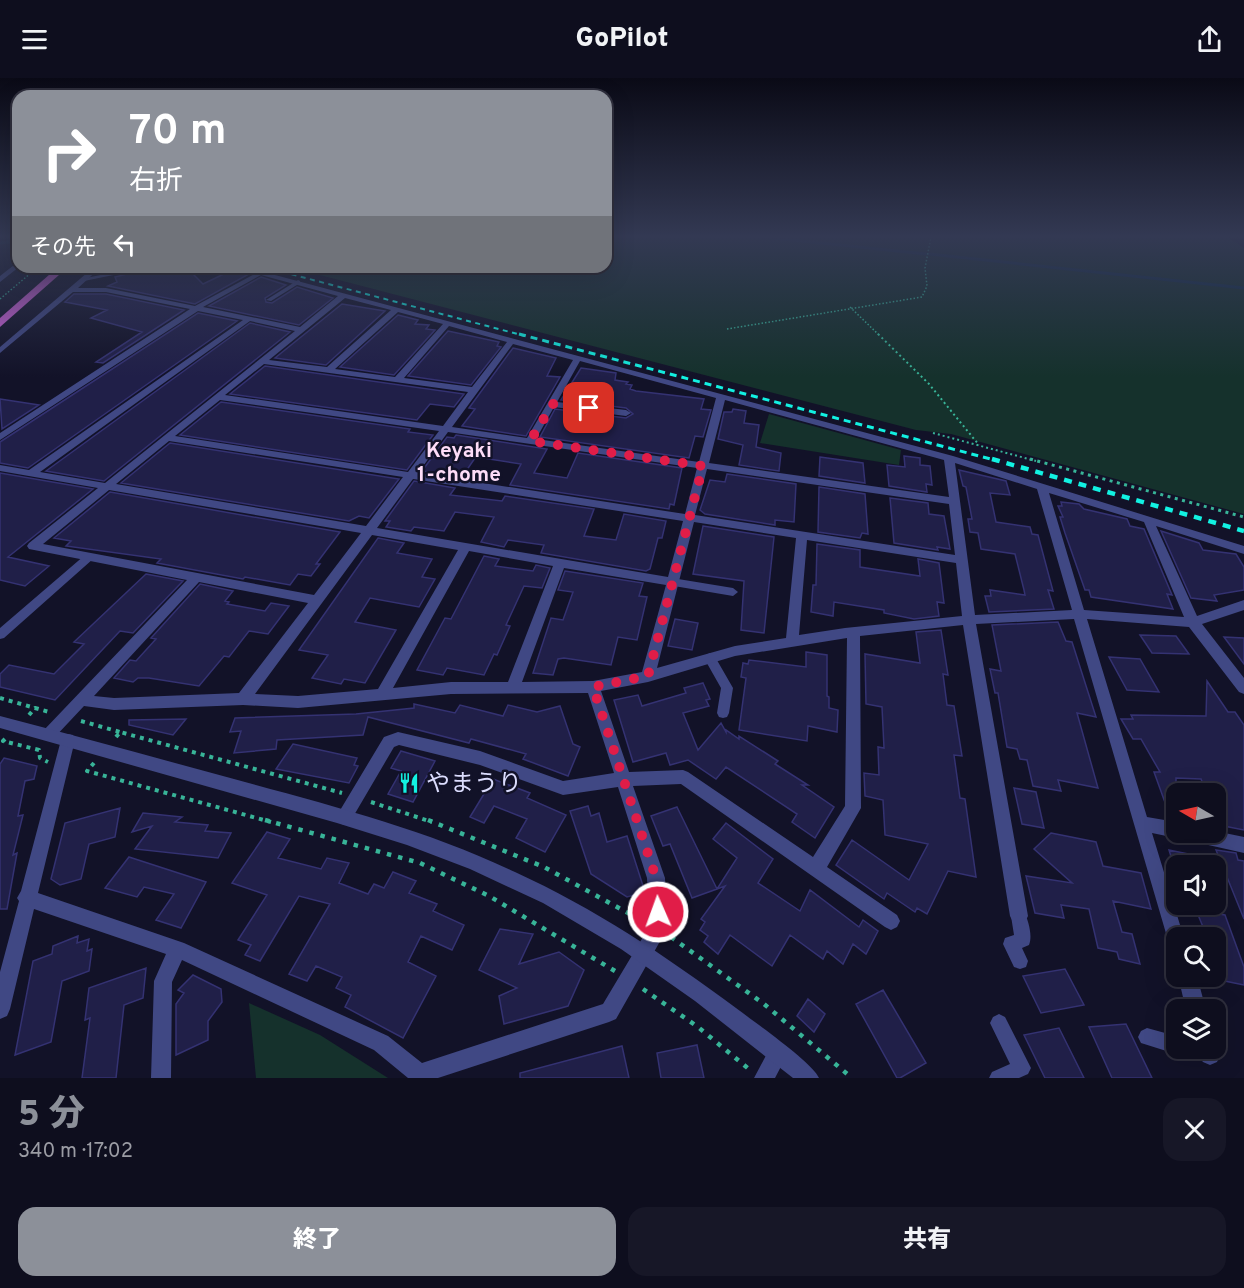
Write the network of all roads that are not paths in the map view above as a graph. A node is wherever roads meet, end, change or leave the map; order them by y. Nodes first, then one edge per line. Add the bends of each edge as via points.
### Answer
1 (30, 284) edge
2 (45, 284) edge
3 (79, 284) edge
4 (241, 284) edge
5 (295, 284) edge
6 (304, 284) edge
7 (73, 290) junction
8 (344, 295) junction
9 (269, 300) dead end
10 (197, 308) junction
11 (397, 309) junction
12 (0, 310) edge
13 (249, 319) junction
14 (448, 323) junction
15 (0, 324) edge
16 (299, 329) junction
17 (512, 340) junction
18 (0, 351) edge
19 (578, 358) junction
20 (261, 361) junction
21 (329, 370) junction
22 (397, 380) junction
23 (473, 390) junction
24 (721, 397) junction
25 (218, 398) junction
26 (553, 404) junction
27 (626, 413) dead end
28 (444, 429) junction
29 (0, 436) edge
30 (167, 438) junction
31 (530, 441) junction
32 (949, 459) junction
33 (703, 466) junction
34 (0, 468) edge
35 (31, 473) junction
36 (409, 476) junction
37 (106, 487) junction
38 (1042, 488) junction
39 (952, 501) junction
40 (689, 518) junction
41 (1148, 520) junction
42 (368, 530) junction
43 (802, 535) junction
44 (465, 548) junction
45 (1244, 550) edge
46 (89, 556) junction
47 (962, 560) junction
48 (560, 563) junction
49 (197, 577) junction
50 (672, 582) junction
51 (733, 592) dead end
52 (315, 600) junction
53 (1244, 605) edge
54 (1080, 614) junction
55 (969, 620) junction
56 (1193, 622) junction
57 (854, 633) junction
58 (0, 635) edge
59 (792, 643) junction
60 (710, 658) junction
61 (648, 676) junction
62 (593, 687) junction
63 (1244, 688) edge
64 (512, 689) junction
65 (382, 694) junction
66 (243, 699) junction
67 (81, 700) junction
68 (723, 713) dead end
69 (0, 722) edge
70 (48, 735) junction
71 (68, 740) junction
72 (624, 779) junction
73 (344, 817) junction
74 (1141, 823) junction
75 (1166, 828) edge
76 (1226, 841) edge
77 (1244, 845) edge
78 (816, 869) junction
79 (26, 898) junction
80 (1019, 916) joint
81 (891, 921) dead end
82 (1172, 927) edge
83 (178, 950) junction
84 (645, 952) junction
85 (1020, 961) dead end
86 (0, 1009) edge
87 (999, 1023) dead end
88 (1148, 1037) dead end
89 (1166, 1042) edge
90 (778, 1053) junction
91 (161, 1078) edge
92 (764, 1078) edge
93 (809, 1078) edge
94 (998, 1078) edge

1 - 12 highway
2 - 15 highway
3 - 7 street
4 - 10 street
5 - 9 lane
6 - 8 street
7 - 10 street via 106,290
7 - 18 street
8 - 11 street
8 - 16 street
10 - 13 street
10 - 29 street
11 - 14 street
11 - 21 street
13 - 16 street
13 - 35 street
14 - 17 street
14 - 22 street
16 - 20 street
17 - 19 street
17 - 23 street
19 - 24 street
19 - 26 street
20 - 21 street
20 - 25 street
21 - 22 street
22 - 23 street
23 - 28 street
24 - 32 street
24 - 33 street
25 - 28 street
25 - 30 street
26 - 27 street
26 - 31 street
28 - 31 street
28 - 36 street
30 - 36 street
30 - 37 street
31 - 33 street
32 - 38 street
32 - 39 street
33 - 39 street
33 - 40 street
34 - 35 street
35 - 37 street
36 - 40 street
36 - 42 street
37 - 42 street
37 - 46 street via 33,546
38 - 41 street
38 - 54 street
39 - 47 street
40 - 43 street
40 - 50 street
41 - 45 street
41 - 56 street
42 - 44 street
42 - 52 street
43 - 47 street
43 - 59 street
44 - 48 street
44 - 65 street
46 - 49 street
46 - 58 lane
47 - 55 street
48 - 50 street
48 - 64 street
49 - 52 street
49 - 67 street
50 - 51 lane
50 - 61 street
52 - 66 street
53 - 56 street
54 - 55 street
54 - 56 street
54 - 74 street
55 - 57 street
55 - 80 street
56 - 63 street
57 - 59 street
57 - 78 street via 853,808
59 - 60 street
60 - 61 street
60 - 68 lane via 727,688
61 - 62 street
62 - 64 street
62 - 72 street
64 - 65 street via 451,688
65 - 66 street via 298,702
66 - 67 street via 114,704
67 - 70 street
69 - 70 street
70 - 71 street
71 - 73 street
71 - 79 street
72 - 73 street via 563,788 480,758 398,738 389,742
72 - 78 street via 683,777
72 - 84 street via 656,878 658,929
73 - 84 street via 426,843 508,877
74 - 75 street
74 - 82 street
76 - 77 street
78 - 81 street
79 - 83 street
79 - 86 street
80 - 85 lane via 1023,939 1011,944
83 - 84 street via 381,1043 419,1074 609,1012
83 - 91 street via 163,981
84 - 90 street
87 - 94 lane via 1022,1068
88 - 89 lane
90 - 92 street
90 - 93 street

